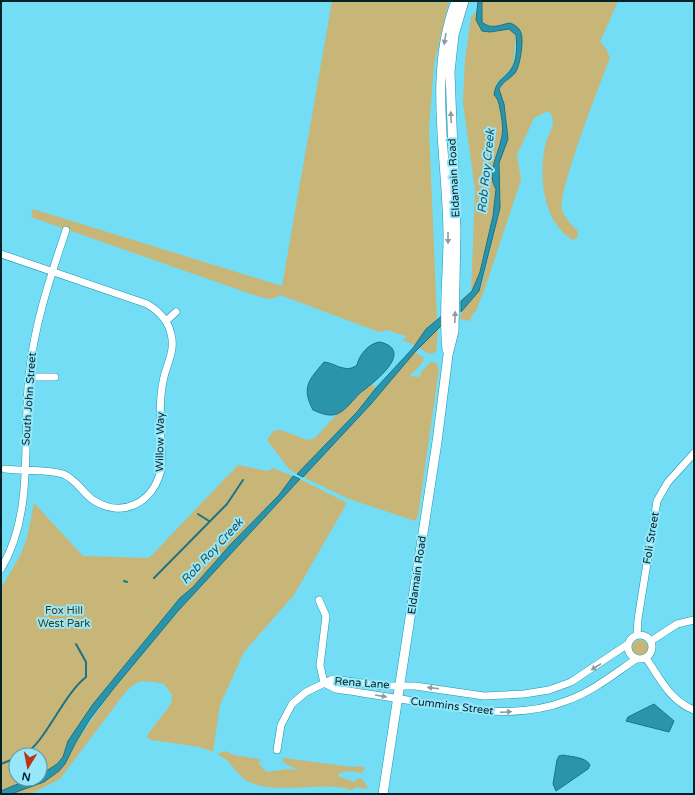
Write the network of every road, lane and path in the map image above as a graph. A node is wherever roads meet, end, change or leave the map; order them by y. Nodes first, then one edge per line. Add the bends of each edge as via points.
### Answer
1 (456, 1) edge
2 (464, 1) edge
3 (66, 230) dead end
4 (1, 254) edge
5 (52, 272) junction
6 (176, 312) dead end
7 (166, 321) junction
8 (448, 355) junction
9 (29, 377) junction
10 (55, 377) dead end
11 (694, 453) edge
12 (5, 469) dead end
13 (24, 471) junction
14 (1, 569) edge
15 (319, 600) dead end
16 (694, 620) edge
17 (637, 635) junction
18 (651, 641) junction
19 (628, 644) junction
20 (646, 658) junction
21 (636, 659) junction
22 (324, 683) junction
23 (401, 685) junction
24 (398, 699) junction
25 (694, 710) edge
26 (277, 750) dead end
27 (383, 794) edge

1 -> 8 main road, Eldamain Road via 446,33 440,95 448,236 445,331
8 -> 2 main road, Eldamain Road via 454,331 456,275 450,72 454,35
3 - 5 street, South John Street
4 - 5 street, Willow Way
5 - 7 street, Willow Way via 147,304 158,311
5 - 9 street, South John Street via 39,317
6 - 7 street
7 - 13 street, Willow Way via 171,334 172,348 161,398 161,470 158,481 147,498 126,507 114,508 92,499 64,475
8 - 23 main road, Eldamain Road
9 - 10 street
9 - 13 street, South John Street
11 - 17 street, Foli Street via 668,482 657,501
12 - 13 street, Willow Way
13 - 14 street, South John Street via 19,524 13,545
15 - 22 street via 326,616 320,665
16 - 18 street via 677,624
17 - 18 street
17 - 19 street
18 - 20 street via 651,652
19 - 21 street via 631,655
19 -> 23 street, Cummins Street via 571,682 539,692 512,696 484,696
20 - 21 street
20 - 25 street via 672,697
24 -> 21 street, Cummins Street via 497,712 536,708 565,702 583,694
22 - 23 street, Rena Lane via 333,679 384,686
22 -> 24 street, Rena Lane via 336,689
22 - 26 street, Rena Lane via 299,698 286,714 281,725
23 - 24 main road, Eldamain Road
24 - 27 main road, Eldamain Road

